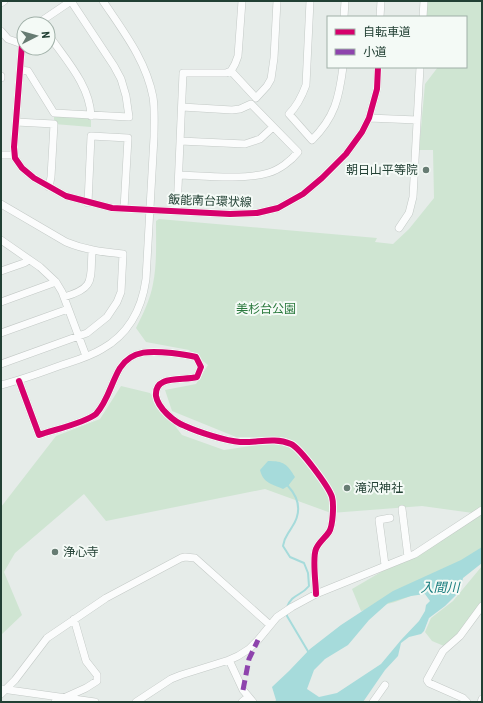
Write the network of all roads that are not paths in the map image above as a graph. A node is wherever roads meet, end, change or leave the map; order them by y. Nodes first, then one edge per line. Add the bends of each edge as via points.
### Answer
1 (4, 1) edge
2 (71, 1) edge
3 (103, 1) edge
4 (242, 1) edge
5 (277, 1) edge
6 (310, 1) edge
7 (345, 1) edge
8 (381, 1) edge
9 (424, 1) edge
10 (1, 3) edge
11 (49, 16) edge
12 (344, 16) edge
13 (380, 16) edge
14 (423, 16) edge
15 (1, 31) edge
16 (16, 41) edge
17 (56, 46) edge
18 (22, 56) edge
19 (343, 68) edge
20 (378, 68) edge
21 (420, 68) edge
22 (21, 70) junction
23 (230, 71) junction
24 (182, 107) junction
25 (91, 116) junction
26 (370, 118) junction
27 (417, 120) junction
28 (16, 122) junction
29 (273, 127) junction
30 (180, 142) junction
31 (1, 155) edge
32 (15, 155) junction
33 (179, 175) junction
34 (49, 186) junction
35 (88, 202) junction
36 (1, 204) edge
37 (124, 209) junction
38 (150, 209) junction
39 (176, 211) junction
40 (399, 228) dead end
41 (1, 240) edge
42 (92, 250) junction
43 (29, 260) junction
44 (1, 271) edge
45 (56, 282) junction
46 (64, 297) junction
47 (1, 302) edge
48 (68, 309) junction
49 (1, 333) edge
50 (79, 336) junction
51 (86, 356) junction
52 (1, 364) edge
53 (19, 381) junction
54 (1, 385) edge
55 (402, 509) dead end
56 (482, 510) edge
57 (390, 518) dead end
58 (408, 557) junction
59 (385, 565) junction
60 (316, 594) junction
61 (482, 606) edge
62 (74, 619) junction
63 (270, 625) junction
64 (229, 660) junction
65 (385, 685) dead end
66 (3, 691) edge
67 (63, 697) junction
68 (250, 699) edge
69 (55, 702) edge
70 (95, 702) edge
71 (136, 702) edge
72 (242, 702) edge
73 (373, 702) edge
74 (467, 702) edge

1 - 10 street
2 - 11 street
2 - 25 street via 121,79 129,117
3 - 38 street via 136,52 150,83 155,116
4 - 23 street via 238,56
5 - 23 street via 274,68 267,86 256,98
6 - 19 street via 306,84 302,97 289,114 312,140 332,115 339,96
7 - 12 street
8 - 13 street
9 - 14 street
15 - 16 street via 8,39
17 - 25 street via 84,88 90,102
18 - 22 street
20 - 26 street, 飯能南台環状線 via 377,89
21 - 27 street
22 - 25 street via 28,70 54,113
22 - 28 street
23 - 24 street via 183,74
24 - 29 street via 232,110 251,104
24 - 30 street
26 - 27 street
26 - 39 street, 飯能南台環状線 via 346,154 322,178 278,208 230,214
27 - 40 street via 412,206
28 - 32 street
28 - 34 street via 54,124
29 - 30 street via 260,139 245,144
29 - 33 street via 298,152 278,169 250,176
30 - 33 street
31 - 32 street
32 - 34 street, 飯能南台環状線 via 22,168
33 - 39 street
34 - 35 street, 飯能南台環状線 via 66,196
35 - 37 street, 飯能南台環状線
35 - 37 street via 91,136 128,138
36 - 42 street via 66,242
37 - 38 street, 飯能南台環状線
38 - 39 street, 飯能南台環状線
38 - 51 street via 146,279 139,309 125,330 110,344
41 - 43 street
42 - 46 street via 88,286 76,294
42 - 50 street via 123,254 121,292 107,318
43 - 44 street
43 - 45 street
45 - 46 street
45 - 47 street
46 - 48 street
48 - 49 street
48 - 50 street
50 - 51 street
50 - 52 street
51 - 53 street
53 - 54 street
53 - 60 street via 39,435 87,420 94,415 105,401 120,368 138,353 154,351 196,357 201,367 197,377 166,380 156,389 156,398 161,406 184,426 227,440 280,441 292,445 302,454 330,493 333,502 332,524 330,531 315,551
55 - 58 street
56 - 58 street
57 - 59 street via 379,520 384,533
58 - 59 street
59 - 60 street
60 - 63 street via 290,608
61 - 74 street via 460,636 443,651 427,680
62 - 63 street via 106,598 170,563 190,557 195,558
62 - 66 street via 47,638
62 - 67 street via 86,661 97,675 97,681
63 - 64 street via 249,649
64 - 68 street
64 - 71 street via 171,679
65 - 73 street
66 - 67 street
67 - 69 street
67 - 70 street
68 - 72 street

